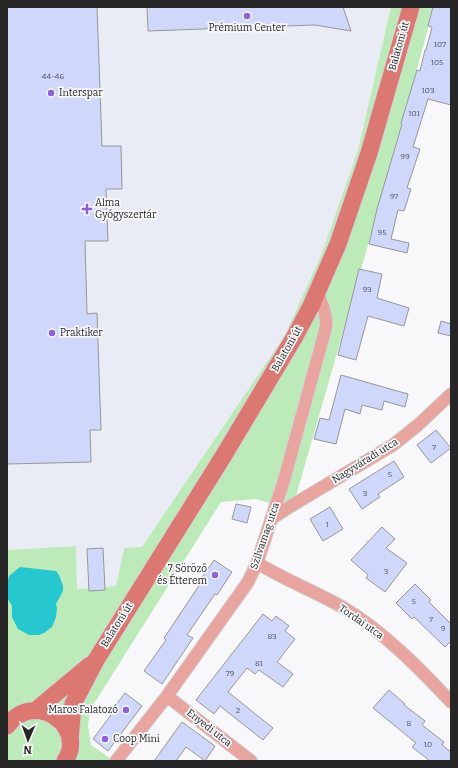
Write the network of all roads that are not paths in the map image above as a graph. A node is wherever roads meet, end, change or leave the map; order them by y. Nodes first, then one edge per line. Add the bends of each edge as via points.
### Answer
1 (410, 7) edge
2 (314, 299) junction
3 (451, 394) edge
4 (271, 520) junction
5 (257, 563) junction
6 (96, 660) junction
7 (167, 696) junction
8 (451, 702) edge
9 (36, 710) junction
10 (7, 726) edge
11 (69, 753) edge
12 (116, 761) edge
13 (251, 761) edge

1 - 2 main road, Balatoni út via 369,153 338,244
2 - 4 street, Szilvamag utca via 324,307 326,321
2 - 6 main road, Balatoni út via 294,338 224,455
3 - 4 street, Nagyváradi utca via 393,445
4 - 5 street, Szilvamag utca via 256,550
5 - 7 street, Szilvamag utca via 248,582
5 - 8 street, Tordai utca via 344,608 367,624 402,653
6 - 9 main road, Balatoni út
6 - 11 main road, Balatoni út via 73,704
7 - 12 street, Szilvamag utca
7 - 13 street, Enyedi utca
9 - 10 main road via 22,713
9 - 11 main road via 55,716 65,727

